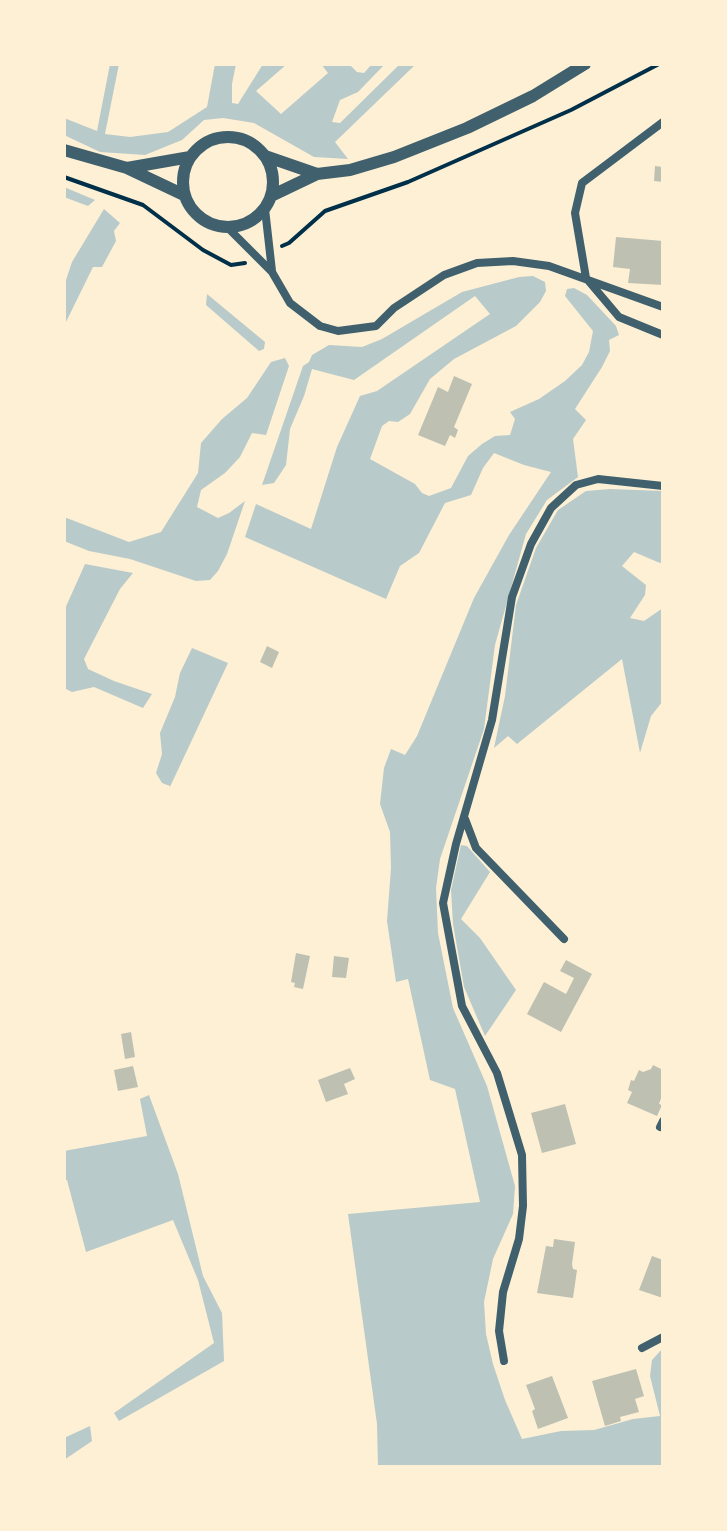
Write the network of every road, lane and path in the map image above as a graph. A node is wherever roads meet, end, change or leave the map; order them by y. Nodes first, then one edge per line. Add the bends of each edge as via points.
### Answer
1 (585, 64) edge
2 (663, 122) edge
3 (64, 150) edge
4 (265, 156) junction
5 (190, 157) junction
6 (127, 168) junction
7 (317, 174) junction
8 (184, 195) junction
9 (271, 196) junction
10 (265, 209) junction
11 (228, 228) junction
12 (272, 272) junction
13 (586, 278) junction
14 (663, 307) edge
15 (663, 335) edge
16 (663, 486) edge
17 (464, 818) junction
18 (564, 939) dead end
19 (663, 1337) edge
20 (642, 1348) dead end
21 (504, 1361) dead end

1 - 7 street via 467,128 394,157
2 - 13 street via 582,183 575,213
3 - 6 street
4 - 5 street via 246,140 221,137
4 - 7 street
4 - 9 street via 273,182
5 - 6 street
5 - 8 street via 182,182
6 - 8 street
7 - 9 street
8 - 11 street via 201,219
9 - 10 street
10 - 11 street via 255,219
10 - 12 street
11 - 12 street
12 - 13 street via 290,303 320,326 338,331 376,326 444,275 477,263 513,261
13 - 14 street
13 - 15 street via 619,317
16 - 17 street via 598,479 576,485 551,508 512,597 492,720
17 - 18 street via 476,848
17 - 21 street via 443,903 452,961 462,1006 497,1073 522,1155 519,1239 503,1292 499,1331
19 - 20 street

